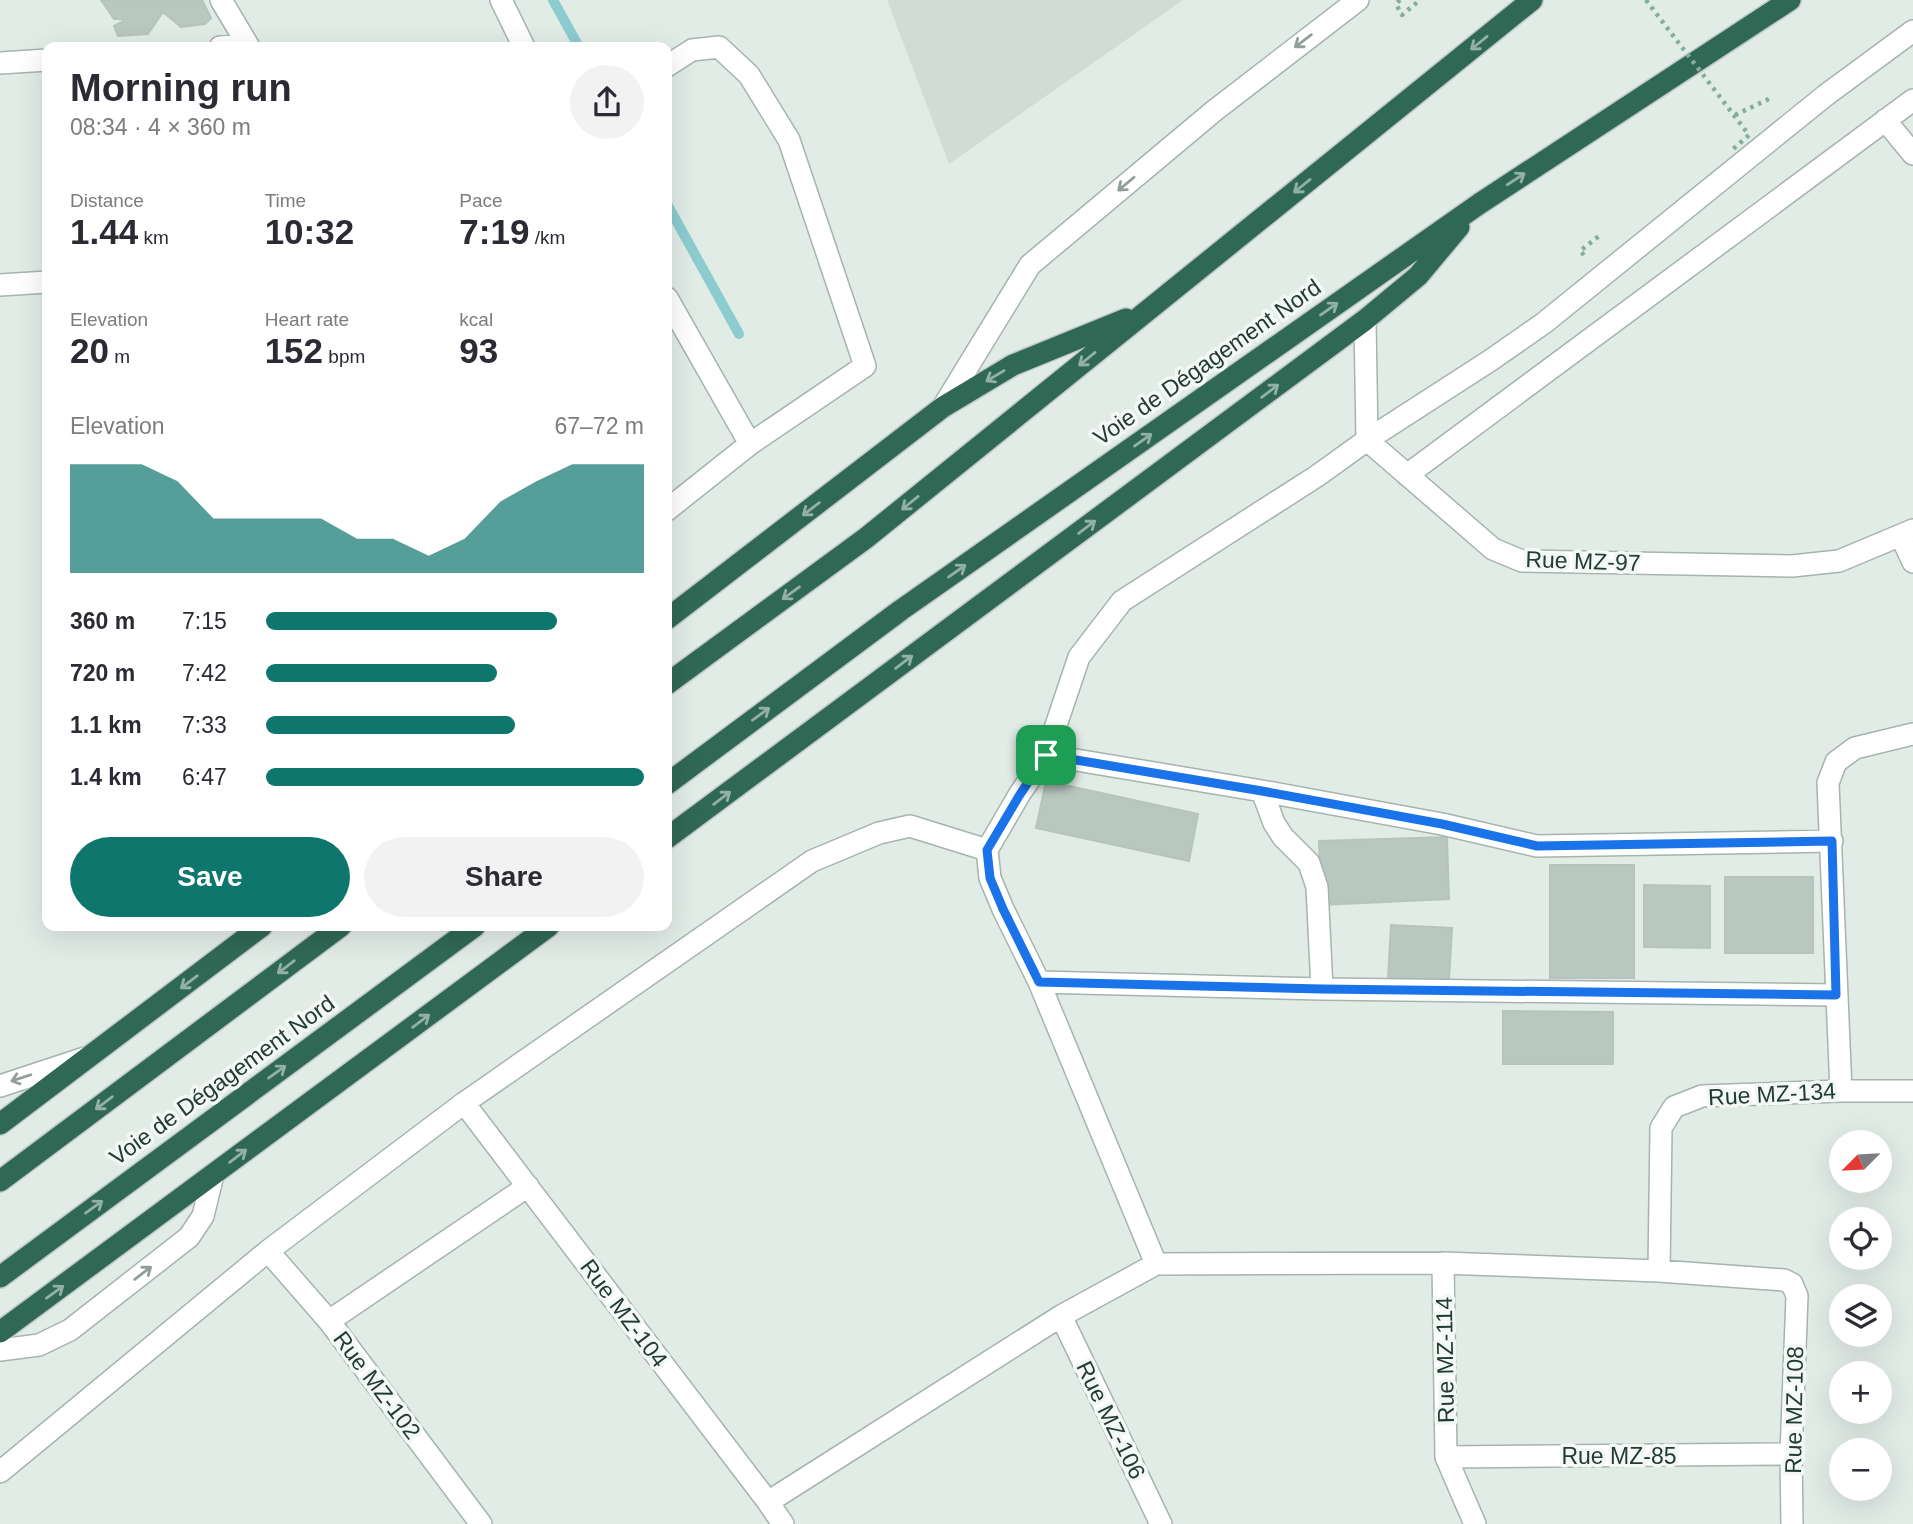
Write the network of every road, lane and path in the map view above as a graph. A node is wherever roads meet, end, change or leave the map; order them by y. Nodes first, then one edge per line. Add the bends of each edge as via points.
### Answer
1 (221, 0) edge
2 (501, 0) edge
3 (1358, 0) edge
4 (1400, 0) edge
5 (1420, 0) edge
6 (1532, 0) edge
7 (1646, 0) edge
8 (1790, 0) edge
9 (1913, 31) edge
10 (246, 42) edge
11 (520, 42) edge
12 (42, 60) edge
13 (0, 63) edge
14 (672, 63) edge
15 (1913, 100) edge
16 (1885, 120) junction
17 (1732, 150) dead end
18 (1913, 154) edge
19 (1479, 204) junction
20 (42, 282) edge
21 (0, 285) edge
22 (672, 307) edge
23 (1148, 310) junction
24 (1365, 320) junction
25 (943, 407) junction
26 (1367, 440) junction
27 (750, 444) junction
28 (1407, 475) junction
29 (672, 506) edge
30 (1907, 533) edge
31 (1913, 562) edge
32 (672, 615) edge
33 (672, 680) edge
34 (1913, 734) edge
35 (1046, 755) junction
36 (672, 780) edge
37 (1262, 791) junction
38 (672, 834) edge
39 (1832, 841) junction
40 (987, 850) junction
41 (255, 931) edge
42 (334, 931) edge
43 (468, 931) edge
44 (542, 931) edge
45 (1039, 982) junction
46 (1322, 989) junction
47 (1836, 995) junction
48 (90, 1056) junction
49 (0, 1086) edge
50 (1841, 1091) junction
51 (1913, 1091) edge
52 (464, 1103) junction
53 (0, 1124) edge
54 (213, 1175) junction
55 (0, 1181) edge
56 (528, 1186) junction
57 (268, 1251) junction
58 (1443, 1263) junction
59 (1156, 1264) junction
60 (1659, 1271) junction
61 (0, 1277) edge
62 (1061, 1316) junction
63 (329, 1321) junction
64 (0, 1332) edge
65 (0, 1350) edge
66 (1791, 1454) junction
67 (1446, 1457) junction
68 (0, 1472) edge
69 (768, 1502) junction
70 (481, 1524) edge
71 (783, 1524) edge
72 (1161, 1524) edge
73 (1475, 1524) edge
74 (1792, 1524) edge

1 - 10 street
2 - 11 street
3 -> 25 street via 1214,111 1030,265
4 - 5 path via 1396,4 1402,15
6 -> 23 highway
7 - 17 path, bridge via 1749,135
19 -> 8 highway, Voie de Dégagement Nord
9 - 26 street via 1826,95 1544,323
12 - 13 street
14 - 27 street via 692,50 719,47 749,75 789,140 865,366
15 - 16 street
16 - 18 street
16 - 28 street
19 - 24 highway via 1418,276
36 -> 19 highway, Voie de Dégagement Nord via 901,610
20 - 21 street
22 - 27 street
23 -> 25 highway via 1013,365
23 -> 33 highway via 866,538
24 - 26 street
38 -> 24 highway
25 -> 32 highway
26 - 28 street, Rue MZ-97
26 - 35 street via 1122,601 1079,657
27 - 29 street
28 - 30 street, Rue MZ-97 via 1493,549 1521,561 1792,566 1839,561
30 - 31 street
34 - 39 street via 1855,748 1836,762 1828,783
35 - 37 street
35 - 40 street
37 - 39 street via 1537,846
37 - 46 street via 1274,823 1309,863 1317,887
39 - 47 street
40 - 45 street via 990,878
40 - 52 street via 910,826 879,833 812,861
41 -> 48 highway
42 -> 55 highway
61 -> 43 highway, Voie de Dégagement Nord
54 -> 44 highway
45 - 46 street
45 - 59 street
46 - 47 street
47 - 50 street
48 -> 49 street
48 - 53 highway
50 - 51 street, Rue MZ-134
50 - 60 street, Rue MZ-134 via 1702,1096 1674,1107 1661,1128
52 - 56 street, Rue MZ-104
52 - 57 street
64 -> 54 highway
65 -> 54 street via 39,1345 71,1330 189,1237 203,1216
56 - 63 street
56 - 69 street, Rue MZ-104
57 - 63 street, Rue MZ-102
57 - 68 street
58 - 59 street
58 - 60 street
58 - 67 street, Rue MZ-114
59 - 62 street
60 - 66 street, Rue MZ-108 via 1792,1284 1797,1296
62 - 69 street
62 - 72 street, Rue MZ-106
63 - 70 street, Rue MZ-102
66 - 67 street, Rue MZ-85
66 - 74 street, Rue MZ-108
67 - 73 street
69 - 71 street, Rue MZ-104

